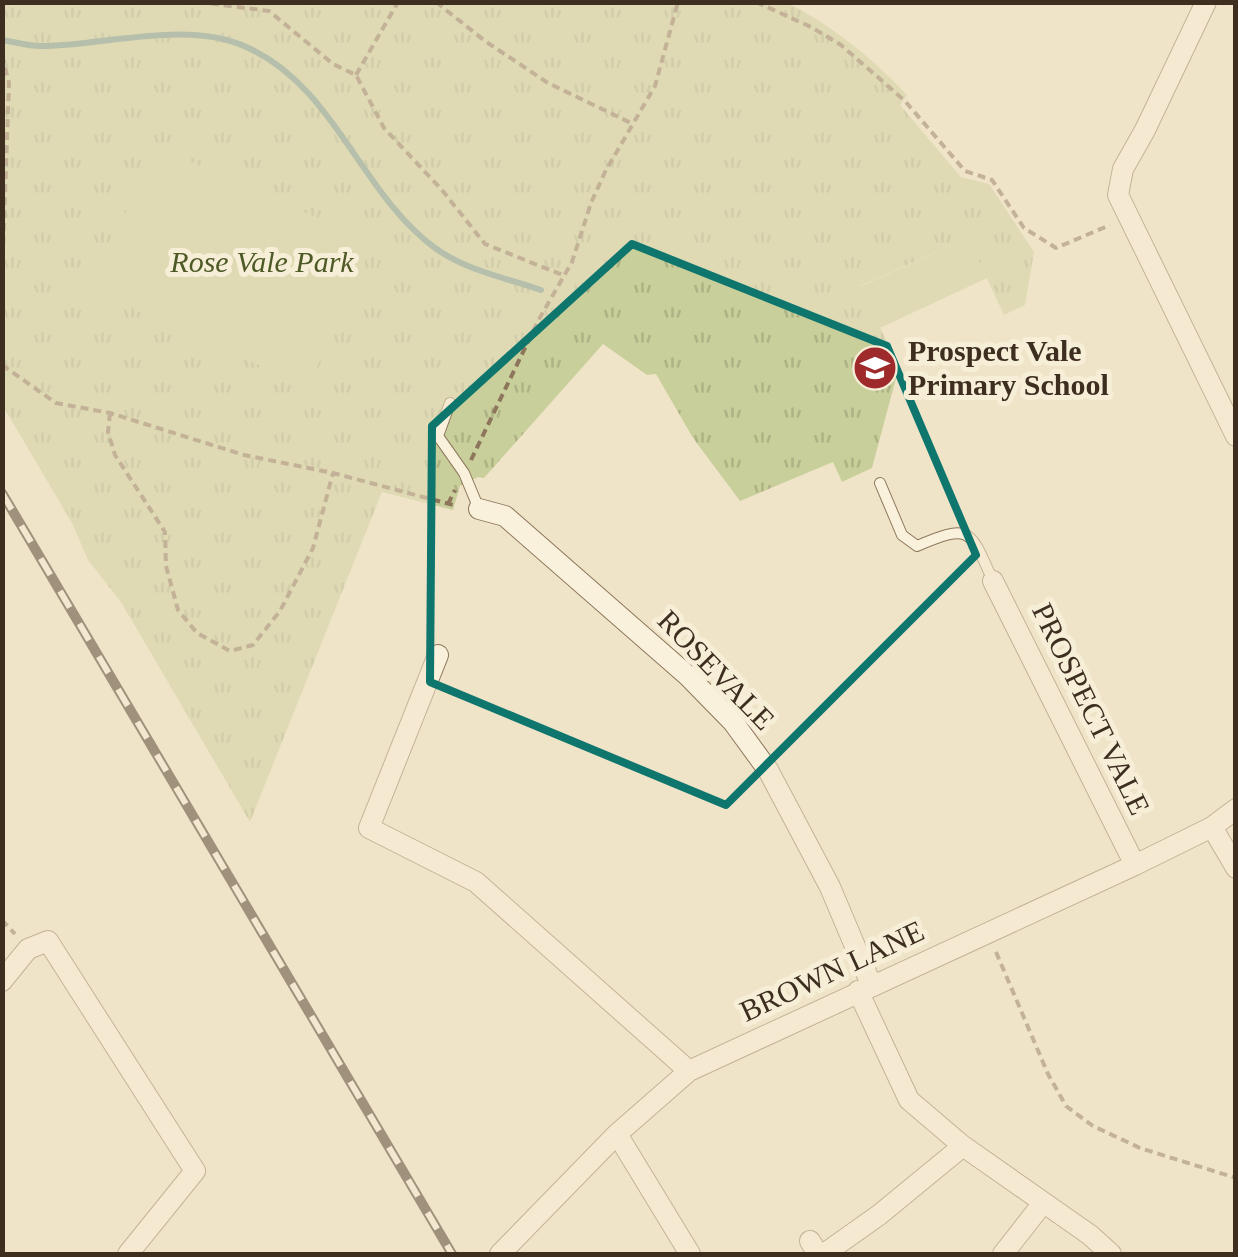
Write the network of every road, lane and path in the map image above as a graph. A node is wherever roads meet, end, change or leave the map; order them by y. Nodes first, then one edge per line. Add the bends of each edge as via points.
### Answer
1 (198, 2) edge
2 (398, 2) edge
3 (436, 2) edge
4 (678, 2) edge
5 (756, 2) edge
6 (1206, 2) edge
7 (2, 55) edge
8 (356, 74) junction
9 (2, 80) edge
10 (9, 83) junction
11 (632, 123) junction
12 (1126, 217) junction
13 (565, 276) junction
14 (2, 278) edge
15 (2, 366) edge
16 (450, 402) dead end
17 (110, 413) junction
18 (1236, 436) edge
19 (333, 473) junction
20 (464, 473) junction
21 (880, 483) dead end
22 (448, 504) junction
23 (479, 508) junction
24 (993, 580) joint
25 (438, 655) dead end
26 (1236, 809) edge
27 (1212, 826) junction
28 (1134, 865) junction
29 (1236, 868) edge
30 (988, 934) junction
31 (2, 981) edge
32 (864, 988) junction
33 (689, 1071) junction
34 (617, 1134) junction
35 (963, 1146) junction
36 (1236, 1178) edge
37 (1043, 1203) junction
38 (810, 1241) dead end
39 (128, 1254) edge
40 (500, 1254) edge
41 (690, 1254) edge
42 (1003, 1254) edge
43 (1112, 1254) edge

1 - 8 path via 269,11 333,64
2 - 8 path
3 - 11 path via 548,83
4 - 11 path via 653,84
5 - 12 path via 841,45 905,101 965,171 992,180 1024,228 1056,248
6 - 12 street via 1123,169 1118,195
7 - 10 path
8 - 13 path via 384,128 486,244
9 - 10 path
10 - 14 path
11 - 13 path via 591,203
12 - 18 street
13 - 20 path
15 - 17 path via 56,403
16 - 20 lane via 438,436
17 - 19 path
17 - 19 path via 114,456 165,532 178,610 198,633 230,651 253,644 280,611 313,548
19 - 22 path
20 - 22 path
20 - 23 lane
21 - 24 lane via 902,535 917,546 963,532
22 - 23 path
23 - 32 street, ROSEVALE via 506,516 733,722 768,770 830,887
24 - 28 street, PROSPECT VALE
25 - 33 street via 369,828 476,882
26 - 27 street, BROWN LANE
27 - 28 street, BROWN LANE
27 - 29 street
28 - 30 street, BROWN LANE
30 - 32 street, BROWN LANE
30 - 36 path via 1066,1106 1140,1148
31 - 39 street via 28,948 48,942 195,1171
32 - 33 street, BROWN LANE
32 - 35 street, ROSEVALE via 909,1100
33 - 34 street, BROWN LANE
34 - 40 street, BROWN LANE
34 - 41 street
35 - 37 street, ROSEVALE
35 - 38 street via 824,1254
37 - 42 street
37 - 43 street, ROSEVALE

